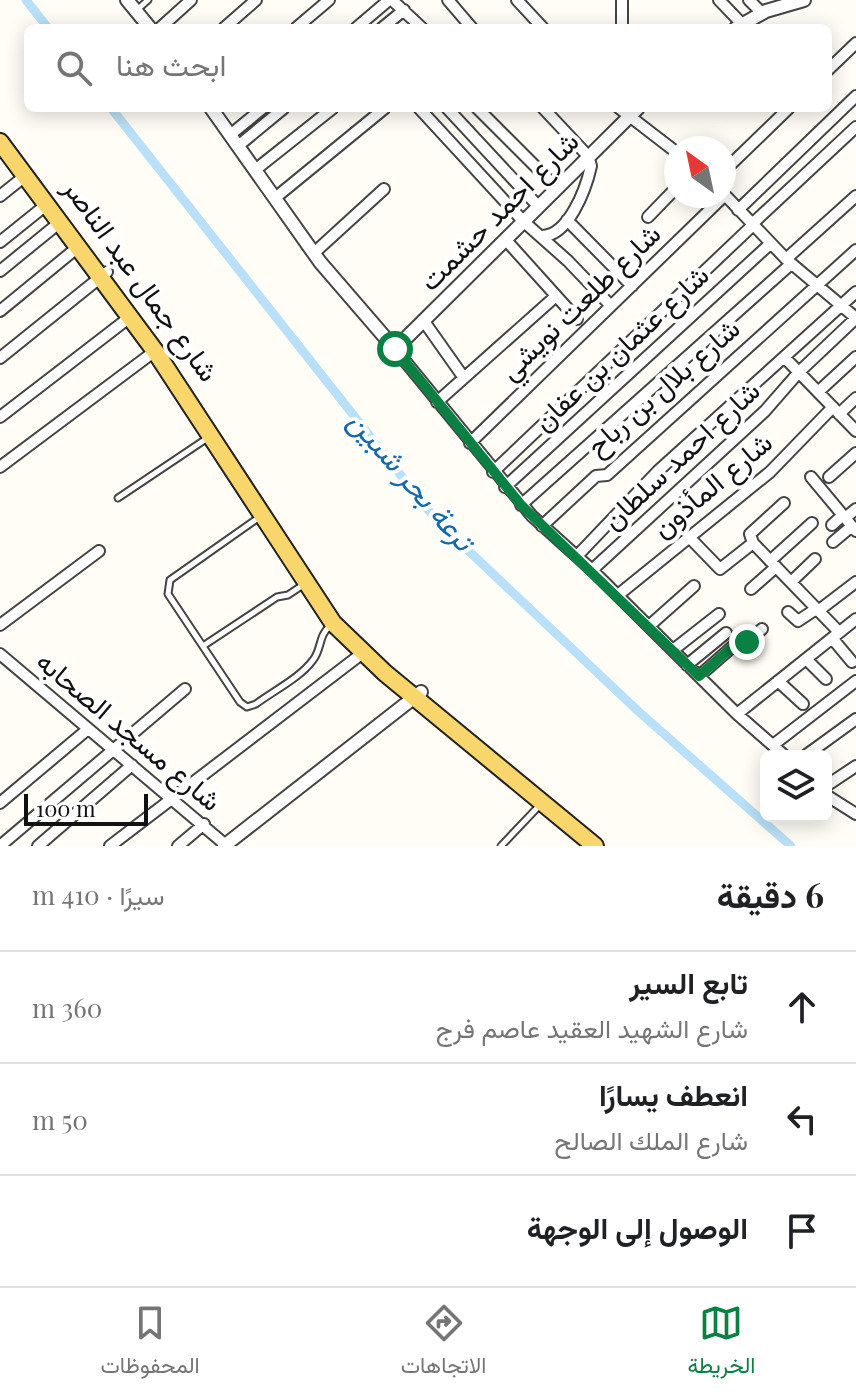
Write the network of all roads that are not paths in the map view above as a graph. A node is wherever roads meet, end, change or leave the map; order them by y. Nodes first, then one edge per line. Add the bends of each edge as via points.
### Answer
1 (148, 0) edge
2 (191, 0) edge
3 (256, 0) edge
4 (329, 0) edge
5 (390, 0) edge
6 (448, 0) edge
7 (517, 0) edge
8 (622, 0) edge
9 (719, 0) edge
10 (804, 0) edge
11 (131, 5) edge
12 (758, 5) edge
13 (404, 10) junction
14 (147, 24) edge
15 (164, 24) edge
16 (229, 24) edge
17 (301, 24) edge
18 (361, 24) edge
19 (387, 24) edge
20 (418, 24) edge
21 (469, 24) edge
22 (539, 24) edge
23 (622, 24) edge
24 (737, 24) edge
25 (741, 24) edge
26 (856, 43) edge
27 (832, 66) edge
28 (856, 96) edge
29 (214, 112) edge
30 (259, 112) edge
31 (278, 112) edge
32 (328, 112) edge
33 (380, 112) edge
34 (423, 112) edge
35 (451, 112) edge
36 (481, 112) edge
37 (547, 112) edge
38 (622, 112) edge
39 (624, 112) edge
40 (785, 112) edge
41 (856, 127) edge
42 (0, 140) edge
43 (234, 140) junction
44 (664, 143) edge
45 (588, 156) junction
46 (736, 159) edge
47 (255, 170) junction
48 (25, 176) junction
49 (556, 187) junction
50 (384, 189) dead end
51 (0, 196) edge
52 (856, 196) edge
53 (275, 198) junction
54 (664, 200) edge
55 (46, 205) junction
56 (538, 206) junction
57 (711, 208) edge
58 (738, 210) joint
59 (648, 217) dead end
60 (567, 220) junction
61 (523, 221) junction
62 (59, 223) junction
63 (752, 226) junction
64 (540, 236) junction
65 (505, 239) junction
66 (0, 242) edge
67 (770, 244) junction
68 (78, 247) junction
69 (856, 250) edge
70 (314, 253) junction
71 (789, 262) junction
72 (0, 271) edge
73 (104, 274) junction
74 (816, 285) junction
75 (632, 286) junction
76 (856, 292) edge
77 (556, 296) junction
78 (841, 305) junction
79 (611, 306) junction
80 (0, 311) edge
81 (130, 317) junction
82 (856, 318) edge
83 (577, 319) dead end
84 (423, 320) junction
85 (395, 349) junction
86 (155, 351) junction
87 (784, 357) junction
88 (856, 357) edge
89 (0, 358) edge
90 (799, 372) junction
91 (464, 378) junction
92 (818, 392) junction
93 (856, 398) edge
94 (437, 402) junction
95 (836, 410) junction
96 (0, 417) edge
97 (855, 429) edge
98 (210, 436) junction
99 (470, 443) junction
100 (856, 453) edge
101 (1, 464) edge
102 (231, 465) junction
103 (493, 472) junction
104 (811, 477) dead end
105 (829, 477) dead end
106 (505, 487) junction
107 (118, 498) dead end
108 (784, 503) dead end
109 (521, 505) junction
110 (856, 509) edge
111 (262, 515) junction
112 (812, 523) dead end
113 (849, 523) edge
114 (832, 525) dead end
115 (542, 526) junction
116 (689, 537) junction
117 (833, 542) dead end
118 (753, 543) junction
119 (99, 551) dead end
120 (577, 556) junction
121 (815, 559) dead end
122 (773, 564) junction
123 (592, 570) junction
124 (791, 582) junction
125 (856, 582) edge
126 (305, 583) junction
127 (694, 586) dead end
128 (751, 589) dead end
129 (618, 595) junction
130 (817, 610) junction
131 (788, 612) dead end
132 (719, 614) dead end
133 (856, 619) edge
134 (333, 623) junction
135 (0, 625) edge
136 (649, 626) junction
137 (762, 629) dead end
138 (726, 633) dead end
139 (835, 635) junction
140 (203, 646) junction
141 (673, 650) junction
142 (364, 652) junction
143 (1, 656) edge
144 (806, 659) junction
145 (852, 662) dead end
146 (687, 665) junction
147 (699, 676) junction
148 (826, 679) dead end
149 (778, 681) junction
150 (856, 681) edge
151 (185, 689) dead end
152 (418, 694) junction
153 (803, 704) dead end
154 (737, 714) junction
155 (856, 719) edge
156 (88, 729) junction
157 (773, 745) junction
158 (112, 750) junction
159 (778, 750) edge
160 (813, 750) edge
161 (132, 765) junction
162 (856, 766) edge
163 (832, 782) edge
164 (171, 797) junction
165 (832, 799) edge
166 (0, 803) edge
167 (542, 803) junction
168 (855, 813) edge
169 (204, 824) junction
170 (0, 846) edge
171 (38, 846) edge
172 (110, 846) edge
173 (178, 846) edge
174 (226, 846) edge
175 (501, 846) edge
176 (595, 846) edge
177 (606, 846) edge

1 - 11 lane
2 - 15 street
3 - 16 street
4 - 17 street
5 - 13 street
5 - 18 street
6 - 21 street
7 - 22 street
8 - 23 street
9 - 24 street
10 - 12 street
11 - 14 street
12 - 25 street
13 - 19 street
13 - 20 street
26 - 27 street
28 - 58 street
29 - 43 street
30 - 43 street
31 - 43 street
32 - 47 street
33 - 53 street
34 - 61 street
35 - 56 street
36 - 49 street
37 - 45 street
38 - 45 street, شارع احمد حشمت
39 - 44 street
40 - 46 street
41 - 63 street
42 - 48 main road, شارع جمال عبد الناصر
42 - 73 main road, شارع جمال عبد الناصر
43 - 47 street
45 - 49 street, شارع احمد حشمت
45 - 60 street via 590,170
47 - 53 street
48 - 51 street
48 - 55 main road, شارع جمال عبد الناصر
49 - 56 street, شارع احمد حشمت
50 - 70 street
52 - 71 street
53 - 70 street
54 - 59 street
55 - 62 main road, شارع جمال عبد الناصر
55 - 66 street
56 - 61 street, شارع احمد حشمت
57 - 75 street, شارع طلعت نويشي
58 - 63 street
60 - 64 street via 556,234
60 - 75 street
61 - 64 street
61 - 65 street, شارع احمد حشمت
62 - 68 main road, شارع جمال عبد الناصر
62 - 72 street
63 - 67 street
63 - 103 street
64 - 79 street
65 - 77 street
65 - 84 street, شارع احمد حشمت
67 - 71 street
67 - 106 street, شارع عثمان بن عفان
68 - 73 main road, شارع جمال عبد الناصر
68 - 80 street
69 - 74 street, شارع بلال بن رباح
70 - 85 street
71 - 74 street
71 - 109 street
73 - 81 main road, شارع جمال عبد الناصر
73 - 89 street
73 - 102 main road, شارع جمال عبد الناصر via 189,388
74 - 78 street
74 - 115 street, شارع بلال بن رباح via 607,475 596,476
75 - 79 street, شارع طلعت نويشي
76 - 78 street
77 - 83 street
77 - 91 street
78 - 82 street
78 - 87 street
79 - 99 street, شارع طلعت نويشي
81 - 86 main road, شارع جمال عبد الناصر
81 - 96 street
82 - 90 street, شارع احمد سلطان
84 - 85 street, شارع احمد حشمت
84 - 91 street
85 - 94 street
86 - 98 main road, شارع جمال عبد الناصر
86 - 101 street
87 - 90 street
87 - 120 street via 658,471
88 - 92 street
90 - 92 street
90 - 123 street, شارع احمد سلطان via 765,411
91 - 94 street
92 - 95 street
93 - 95 street, شارع المأذون
94 - 99 street
95 - 97 street
95 - 116 street, شارع المأذون
98 - 102 main road, شارع جمال عبد الناصر
98 - 107 lane
99 - 103 street
100 - 105 street
102 - 111 main road, شارع جمال عبد الناصر
103 - 106 street
104 - 113 street
106 - 109 street
108 - 118 street via 750,534
109 - 115 street
110 - 113 street
111 - 126 main road, شارع جمال عبد الناصر
111 - 140 lane via 167,584 168,594
112 - 122 street
113 - 114 street
113 - 117 street
115 - 120 street
116 - 118 street via 720,569
116 - 129 street, شارع المأذون
118 - 122 street
119 - 135 street
120 - 123 street
121 - 124 street
122 - 124 street
122 - 128 street
123 - 129 street
124 - 130 street
125 - 130 street
126 - 134 main road, شارع جمال عبد الناصر
126 - 140 lane
127 - 136 street
129 - 136 street
130 - 131 street via 798,621
130 - 139 street
132 - 141 street
133 - 139 street
134 - 140 lane via 321,635 312,661 252,706 240,702
134 - 142 main road, شارع جمال عبد الناصر
136 - 141 street
137 - 147 street via 747,642 739,641
138 - 146 street
139 - 144 street
139 - 145 street
141 - 146 street
142 - 152 main road, شارع جمال عبد الناصر
142 - 164 street
143 - 156 street, شارع مسجد الصحابه
144 - 148 street
144 - 149 street
146 - 147 street
147 - 154 street
149 - 153 street
149 - 154 street
150 - 157 street
151 - 158 street
152 - 167 main road, شارع جمال عبد الناصر
152 - 174 street
152 - 177 main road, شارع جمال عبد الناصر
154 - 157 street
155 - 160 street
156 - 158 street, شارع مسجد الصحابه
156 - 166 street
157 - 159 street
158 - 161 street, شارع مسجد الصحابه
158 - 170 street
161 - 164 street, شارع مسجد الصحابه
161 - 171 street
162 - 163 street
164 - 169 street, شارع مسجد الصحابه
164 - 172 street
165 - 168 street
167 - 175 lane
167 - 176 main road, شارع جمال عبد الناصر
169 - 173 street
169 - 174 street, شارع مسجد الصحابه

